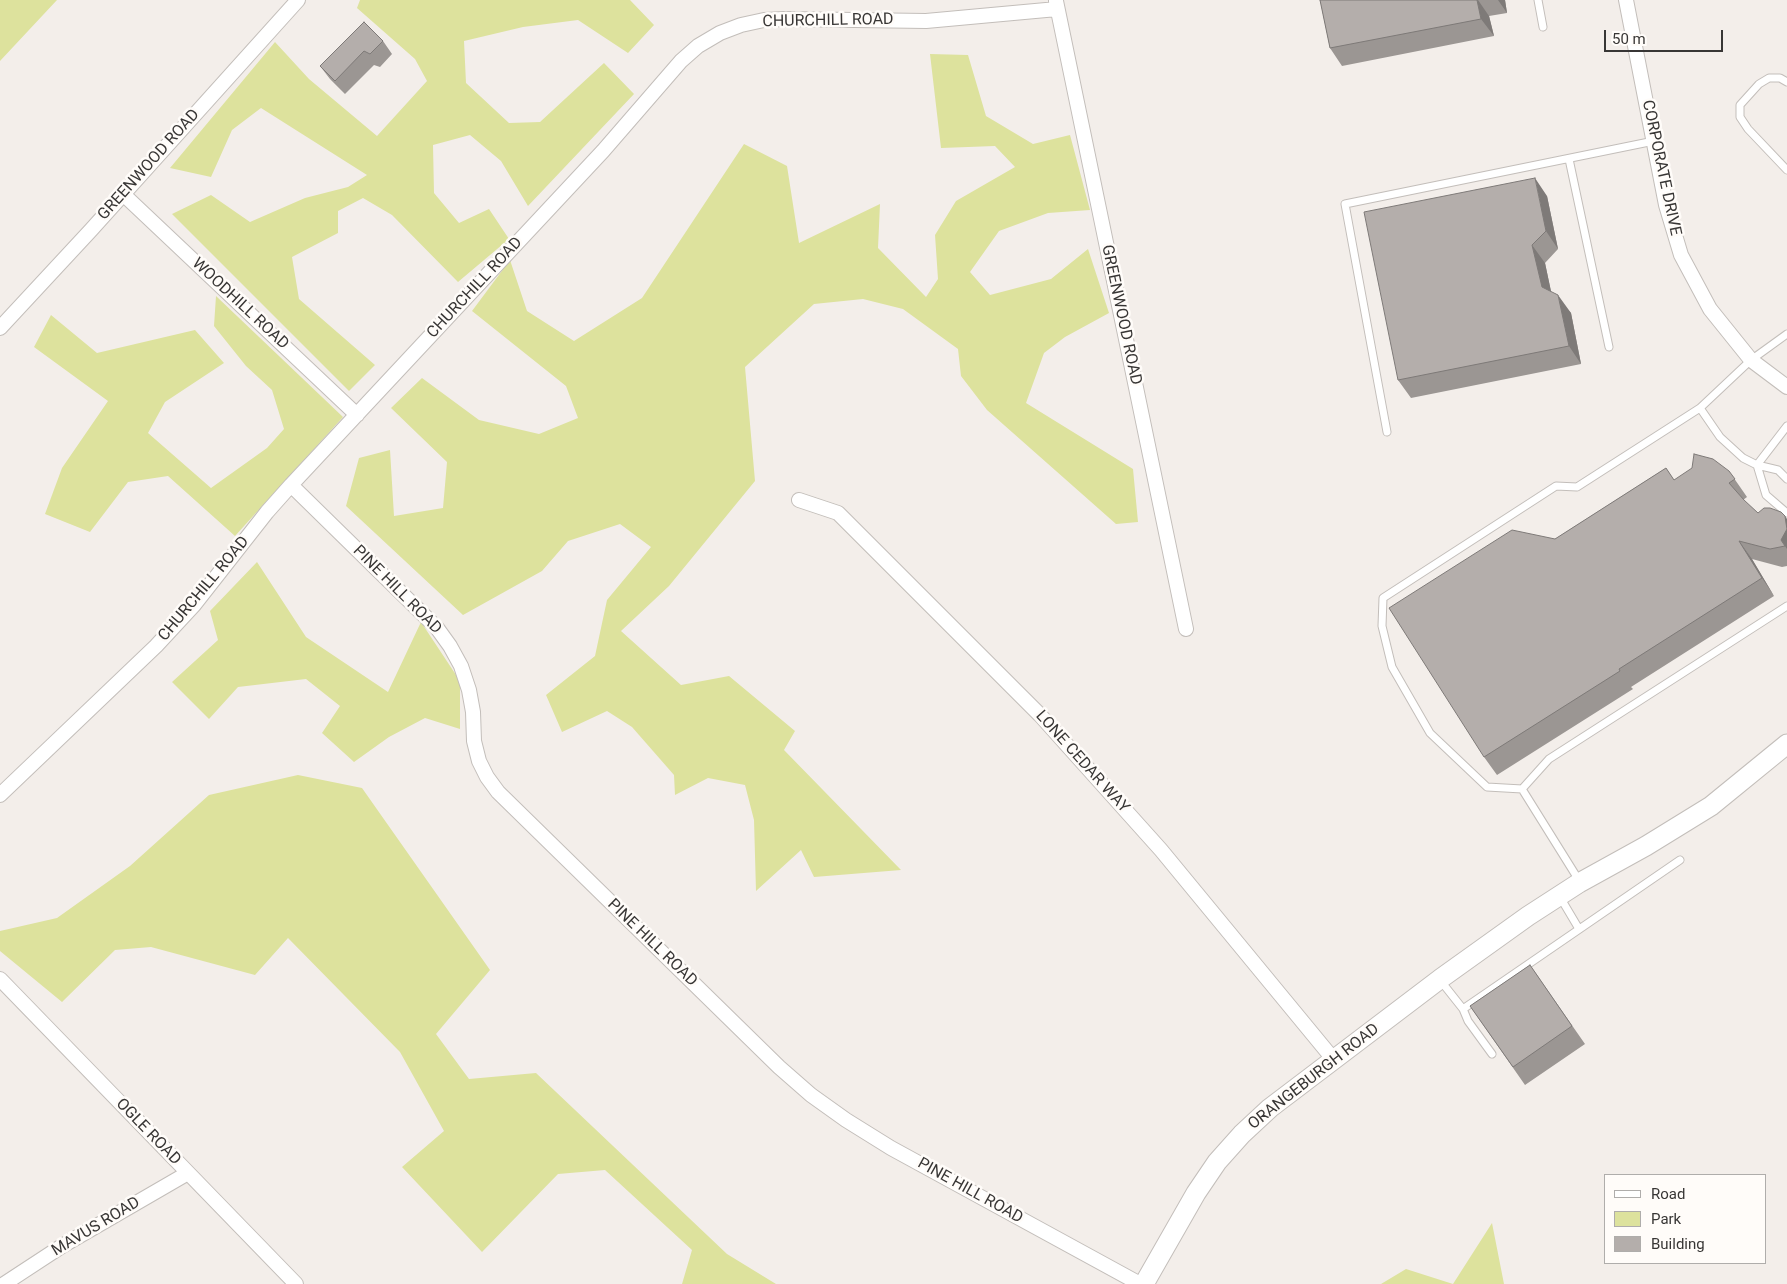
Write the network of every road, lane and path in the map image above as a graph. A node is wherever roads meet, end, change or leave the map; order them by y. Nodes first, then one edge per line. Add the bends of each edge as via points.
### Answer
1 (298, 0) edge
2 (1538, 0) edge
3 (1626, 0) edge
4 (1056, 4) edge
5 (1544, 27) dead end
6 (1787, 82) edge
7 (1654, 140) junction
8 (1569, 159) junction
9 (1787, 170) edge
10 (124, 194) junction
11 (0, 328) edge
12 (1787, 334) edge
13 (1609, 347) dead end
14 (1751, 360) junction
15 (1787, 387) edge
16 (1700, 408) junction
17 (357, 415) junction
18 (1787, 426) edge
19 (1386, 432) dead end
20 (1756, 465) junction
21 (1787, 479) edge
22 (291, 485) junction
23 (800, 500) dead end
24 (1787, 513) edge
25 (1787, 606) edge
26 (1186, 630) dead end
27 (1787, 744) edge
28 (1522, 790) junction
29 (0, 795) edge
30 (1680, 860) dead end
31 (1580, 882) junction
32 (1559, 896) junction
33 (1579, 930) junction
34 (0, 979) edge
35 (1437, 981) junction
36 (1462, 1009) junction
37 (1492, 1054) edge
38 (1334, 1060) junction
39 (188, 1173) junction
40 (4, 1284) edge
41 (296, 1284) edge
42 (1140, 1284) edge
43 (1144, 1284) edge

1 - 10 street, GREENWOOD ROAD
2 - 5 lane
3 - 7 street, CORPORATE DRIVE
4 - 17 street, CHURCHILL ROAD via 926,21 764,20 741,25 713,37 681,61
4 - 26 street, GREENWOOD ROAD
6 - 9 lane via 1769,78 1740,105 1740,118
7 - 8 lane
7 - 14 street, CORPORATE DRIVE via 1666,205 1681,254 1710,309
8 - 13 lane
8 - 19 lane via 1345,204
10 - 11 street, GREENWOOD ROAD
10 - 17 street, WOODHILL ROAD
12 - 14 lane
14 - 15 street, CORPORATE DRIVE
14 - 16 lane
16 - 20 lane via 1720,437
16 - 28 lane via 1576,486 1556,486 1383,598 1382,626 1392,667 1430,734 1487,787
17 - 22 street, CHURCHILL ROAD
18 - 20 lane
20 - 21 lane via 1778,470
20 - 24 lane via 1766,494
22 - 29 street, CHURCHILL ROAD via 194,605 156,646
22 - 42 street, PINE HILL ROAD via 437,628 450,646 469,690 479,761 498,792 778,1067 846,1120 891,1148
23 - 38 street, LONE CEDAR WAY via 838,513 1040,715 1161,850
25 - 28 lane via 1549,759
27 - 31 street, ORANGEBURGH ROAD via 1711,806
28 - 31 lane
30 - 33 lane
31 - 32 street, ORANGEBURGH ROAD
32 - 33 lane
32 - 35 street, ORANGEBURGH ROAD
33 - 36 lane
34 - 39 street, OGLE ROAD
35 - 36 lane
35 - 38 street, ORANGEBURGH ROAD
36 - 37 lane
38 - 43 street, ORANGEBURGH ROAD via 1270,1108 1217,1162
39 - 40 street, MAVUS ROAD via 62,1246
39 - 41 street, OGLE ROAD

